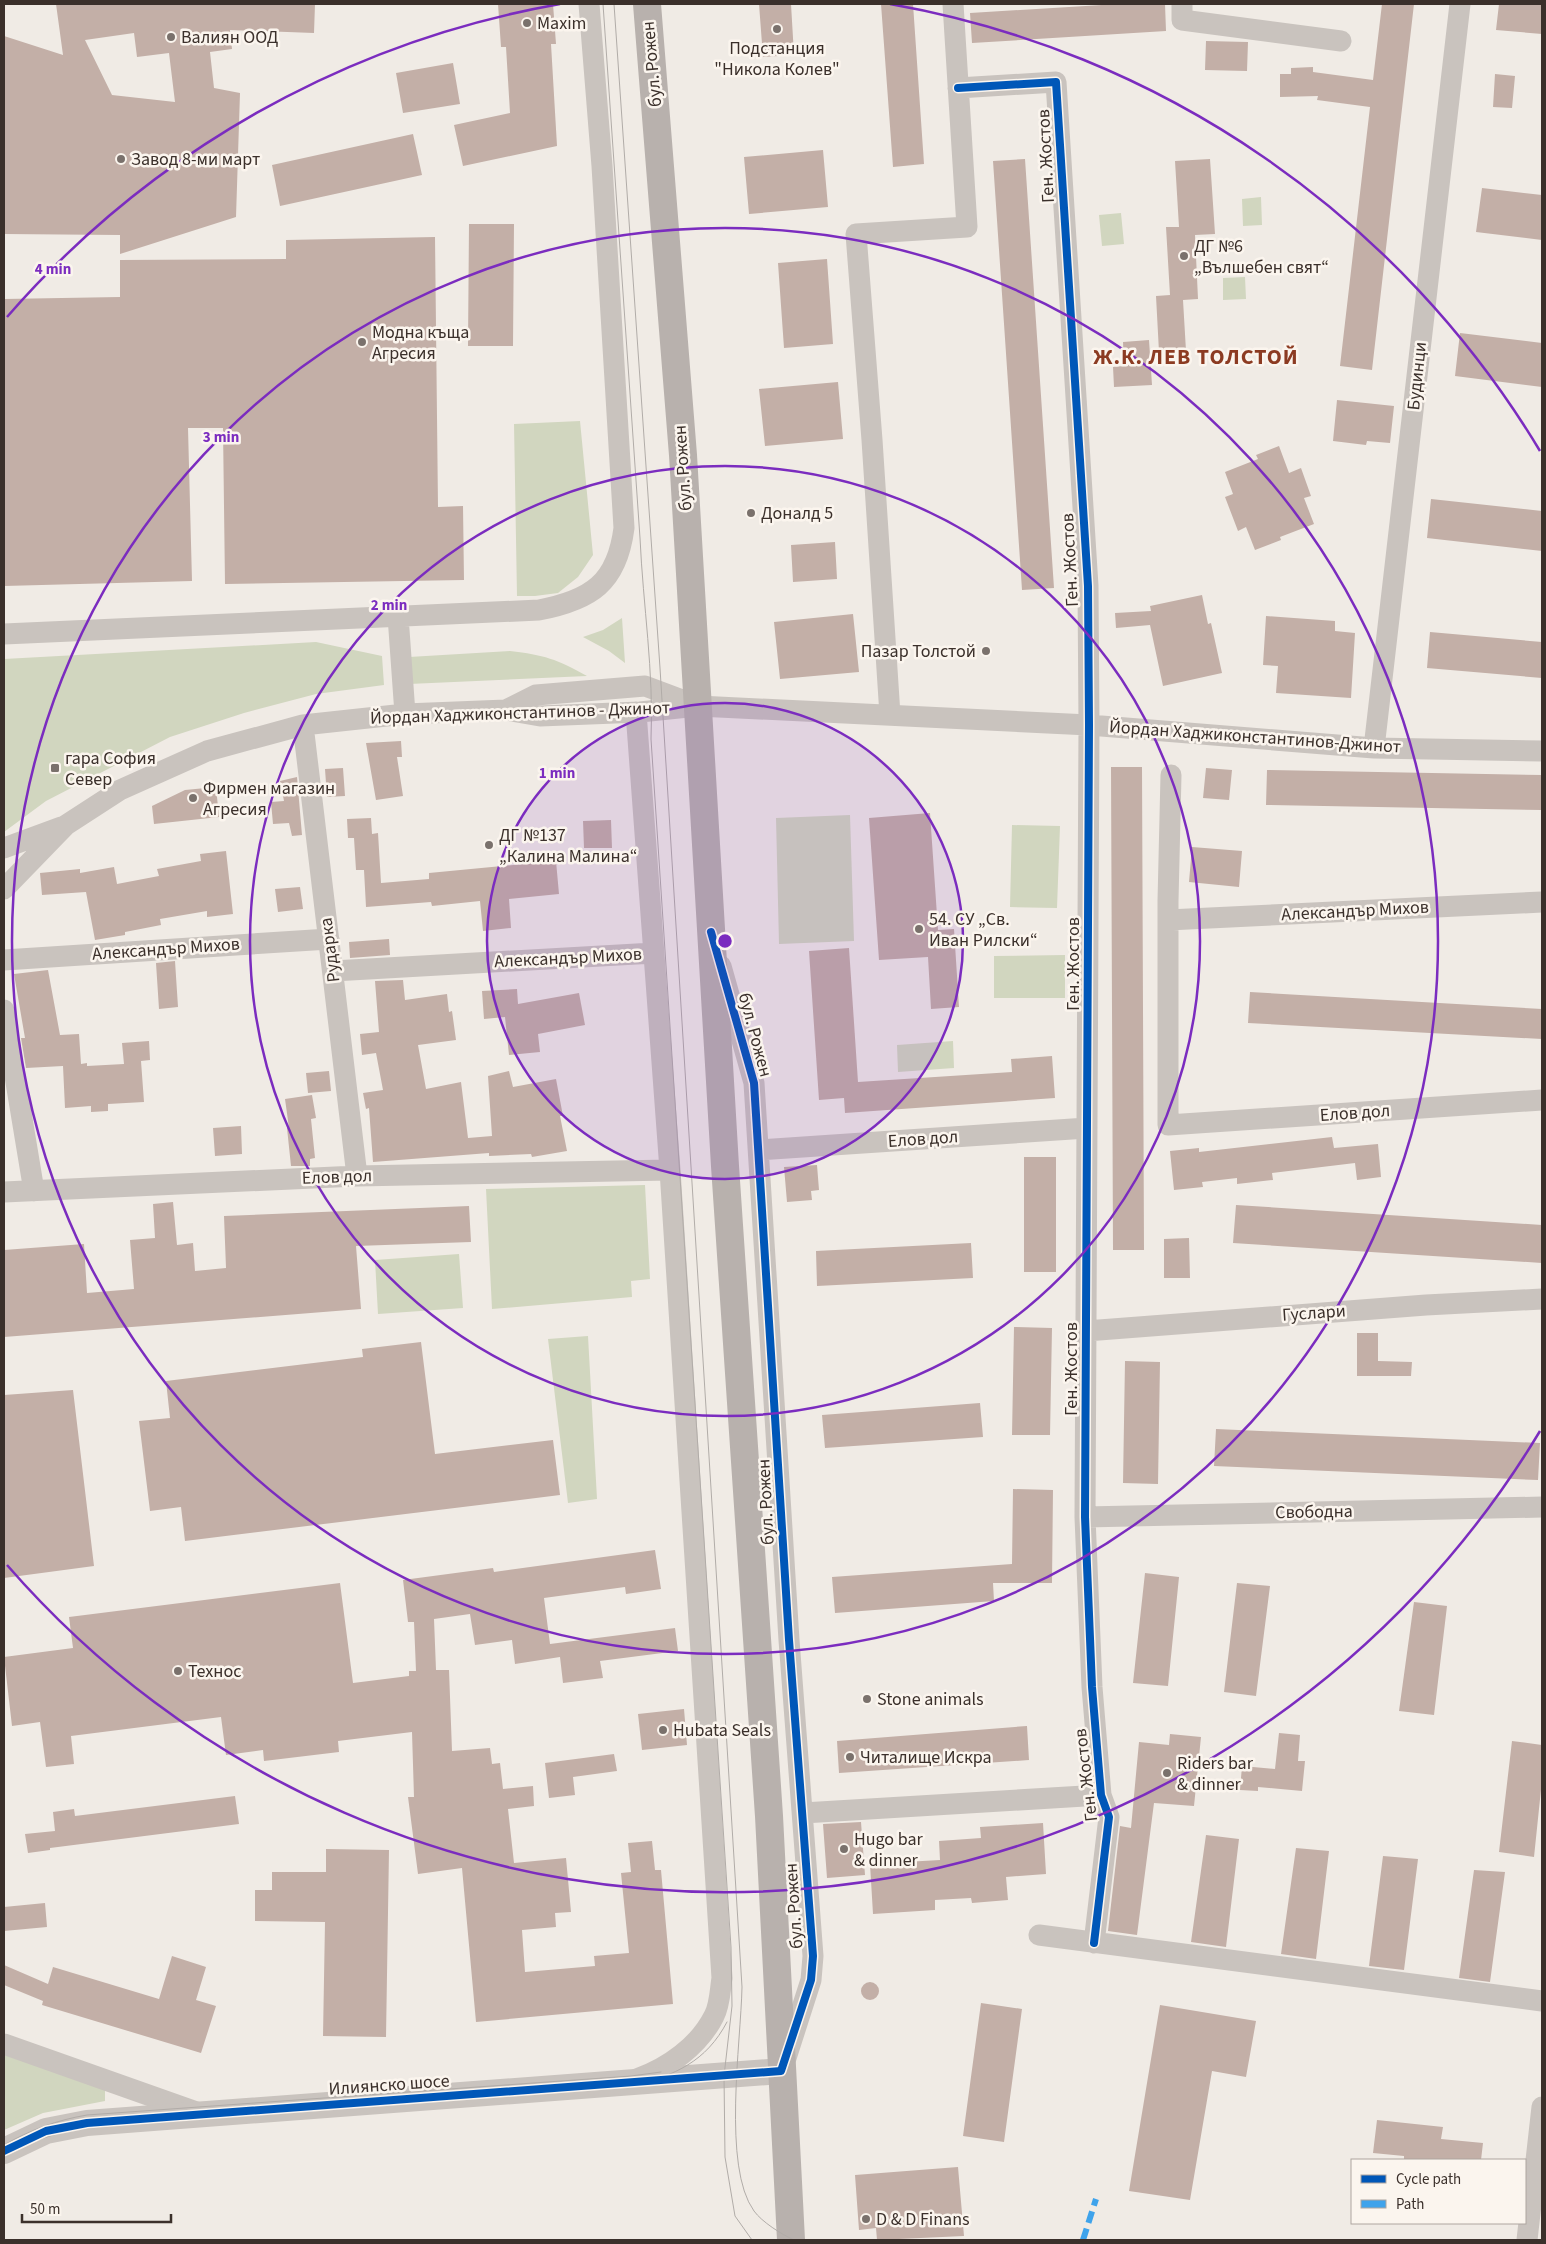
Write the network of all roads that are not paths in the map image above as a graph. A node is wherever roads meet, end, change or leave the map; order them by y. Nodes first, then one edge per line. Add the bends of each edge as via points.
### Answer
1 (589, 4) edge
2 (647, 4) edge
3 (953, 4) edge
4 (1460, 4) edge
5 (1182, 12) edge
6 (1341, 41) dead end
7 (958, 88) junction
8 (398, 616) junction
9 (4, 634) edge
10 (698, 706) junction
11 (506, 710) junction
12 (636, 712) junction
13 (406, 714) junction
14 (890, 714) junction
15 (303, 725) junction
16 (1089, 725) junction
17 (1374, 748) junction
18 (1542, 751) edge
19 (1171, 775) dead end
20 (66, 825) junction
21 (24, 840) junction
22 (4, 848) edge
23 (4, 856) edge
24 (4, 889) edge
25 (1542, 902) edge
26 (1168, 920) junction
27 (711, 932) junction
28 (329, 939) junction
29 (654, 953) junction
30 (4, 960) edge
31 (333, 971) junction
32 (4, 1010) edge
33 (1542, 1100) edge
34 (1087, 1128) junction
35 (759, 1150) junction
36 (670, 1170) junction
37 (357, 1176) junction
38 (34, 1191) junction
39 (4, 1192) edge
40 (1542, 1299) edge
41 (1086, 1330) junction
42 (1542, 1507) edge
43 (1085, 1517) junction
44 (1101, 1796) junction
45 (803, 1813) junction
46 (1040, 1935) dead end
47 (1094, 1943) junction
48 (1542, 2001) edge
49 (4, 2044) edge
50 (781, 2072) junction
51 (617, 2083) junction
52 (1542, 2107) edge
53 (204, 2114) junction
54 (4, 2151) edge
55 (791, 2240) edge
56 (1526, 2240) edge

1 - 8 street via 624,528 621,550 612,571 601,584 563,605 539,610
2 - 10 main road, бул. Рожен via 683,455
3 - 7 street
4 - 17 street, Будинци
5 - 6 street
7 - 14 street via 967,227 856,234
7 - 16 street, Ген. Жостов via 1056,82 1088,586
8 - 9 street
8 - 13 street
10 - 11 street via 645,686 536,695
10 - 12 street, Йордан Хаджиконстантинов - Джинот
10 - 14 street, Йордан Хаджиконстантинов-Джинот
10 - 27 main road, бул. Рожен
11 - 12 street, Йордан Хаджиконстантинов - Джинот via 540,716
11 - 13 street, Йордан Хаджиконстантинов - Джинот
12 - 29 street
13 - 15 street, Йордан Хаджиконстантинов - Джинот
14 - 16 street, Йордан Хаджиконстантинов-Джинот
15 - 20 street, Йордан Хаджиконстантинов - Джинот via 206,751 120,790
15 - 28 street, Рударка
16 - 17 street, Йордан Хаджиконстантинов-Джинот
16 - 34 street, Ген. Жостов
17 - 18 street, Йордан Хаджиконстантинов-Джинот
19 - 26 street
20 - 21 street, Йордан Хаджиконстантинов - Джинот
20 - 24 street, Йордан Хаджиконстантинов - Джинот
21 - 22 street, Йордан Хаджиконстантинов - Джинот
21 - 23 street, Йордан Хаджиконстантинов - Джинот
25 - 26 street, Александър Михов
26 - 33 street, Елов дол via 1168,1125
27 - 35 street, бул. Рожен via 754,1083
27 - 50 main road, бул. Рожен via 769,1816
28 - 30 street, Александър Михов
28 - 31 street, Рударка
29 - 31 street, Александър Михов
29 - 36 street
31 - 37 street, Рударка
32 - 38 street
34 - 35 street, Елов дол
34 - 41 street, Ген. Жостов
35 - 45 street, бул. Рожен via 789,1640
36 - 37 street, Елов дол
36 - 51 street via 722,1978 715,2016 694,2044 652,2074
37 - 38 street, Елов дол
38 - 39 street, Елов дол
40 - 41 street, Гуслари
41 - 43 street, Ген. Жостов
42 - 43 street, Свободна
43 - 44 street, Ген. Жостов via 1092,1687
44 - 45 street
44 - 47 street, Ген. Жостов via 1109,1817
45 - 50 street, бул. Рожен via 813,1956 811,1980
46 - 47 street
47 - 48 street
49 - 53 street
50 - 51 street, Илиянско шосе
50 - 55 main road, бул. Рожен
51 - 53 street, Илиянско шосе
52 - 56 street
53 - 54 street, Илиянско шосе via 67,2126 46,2131

